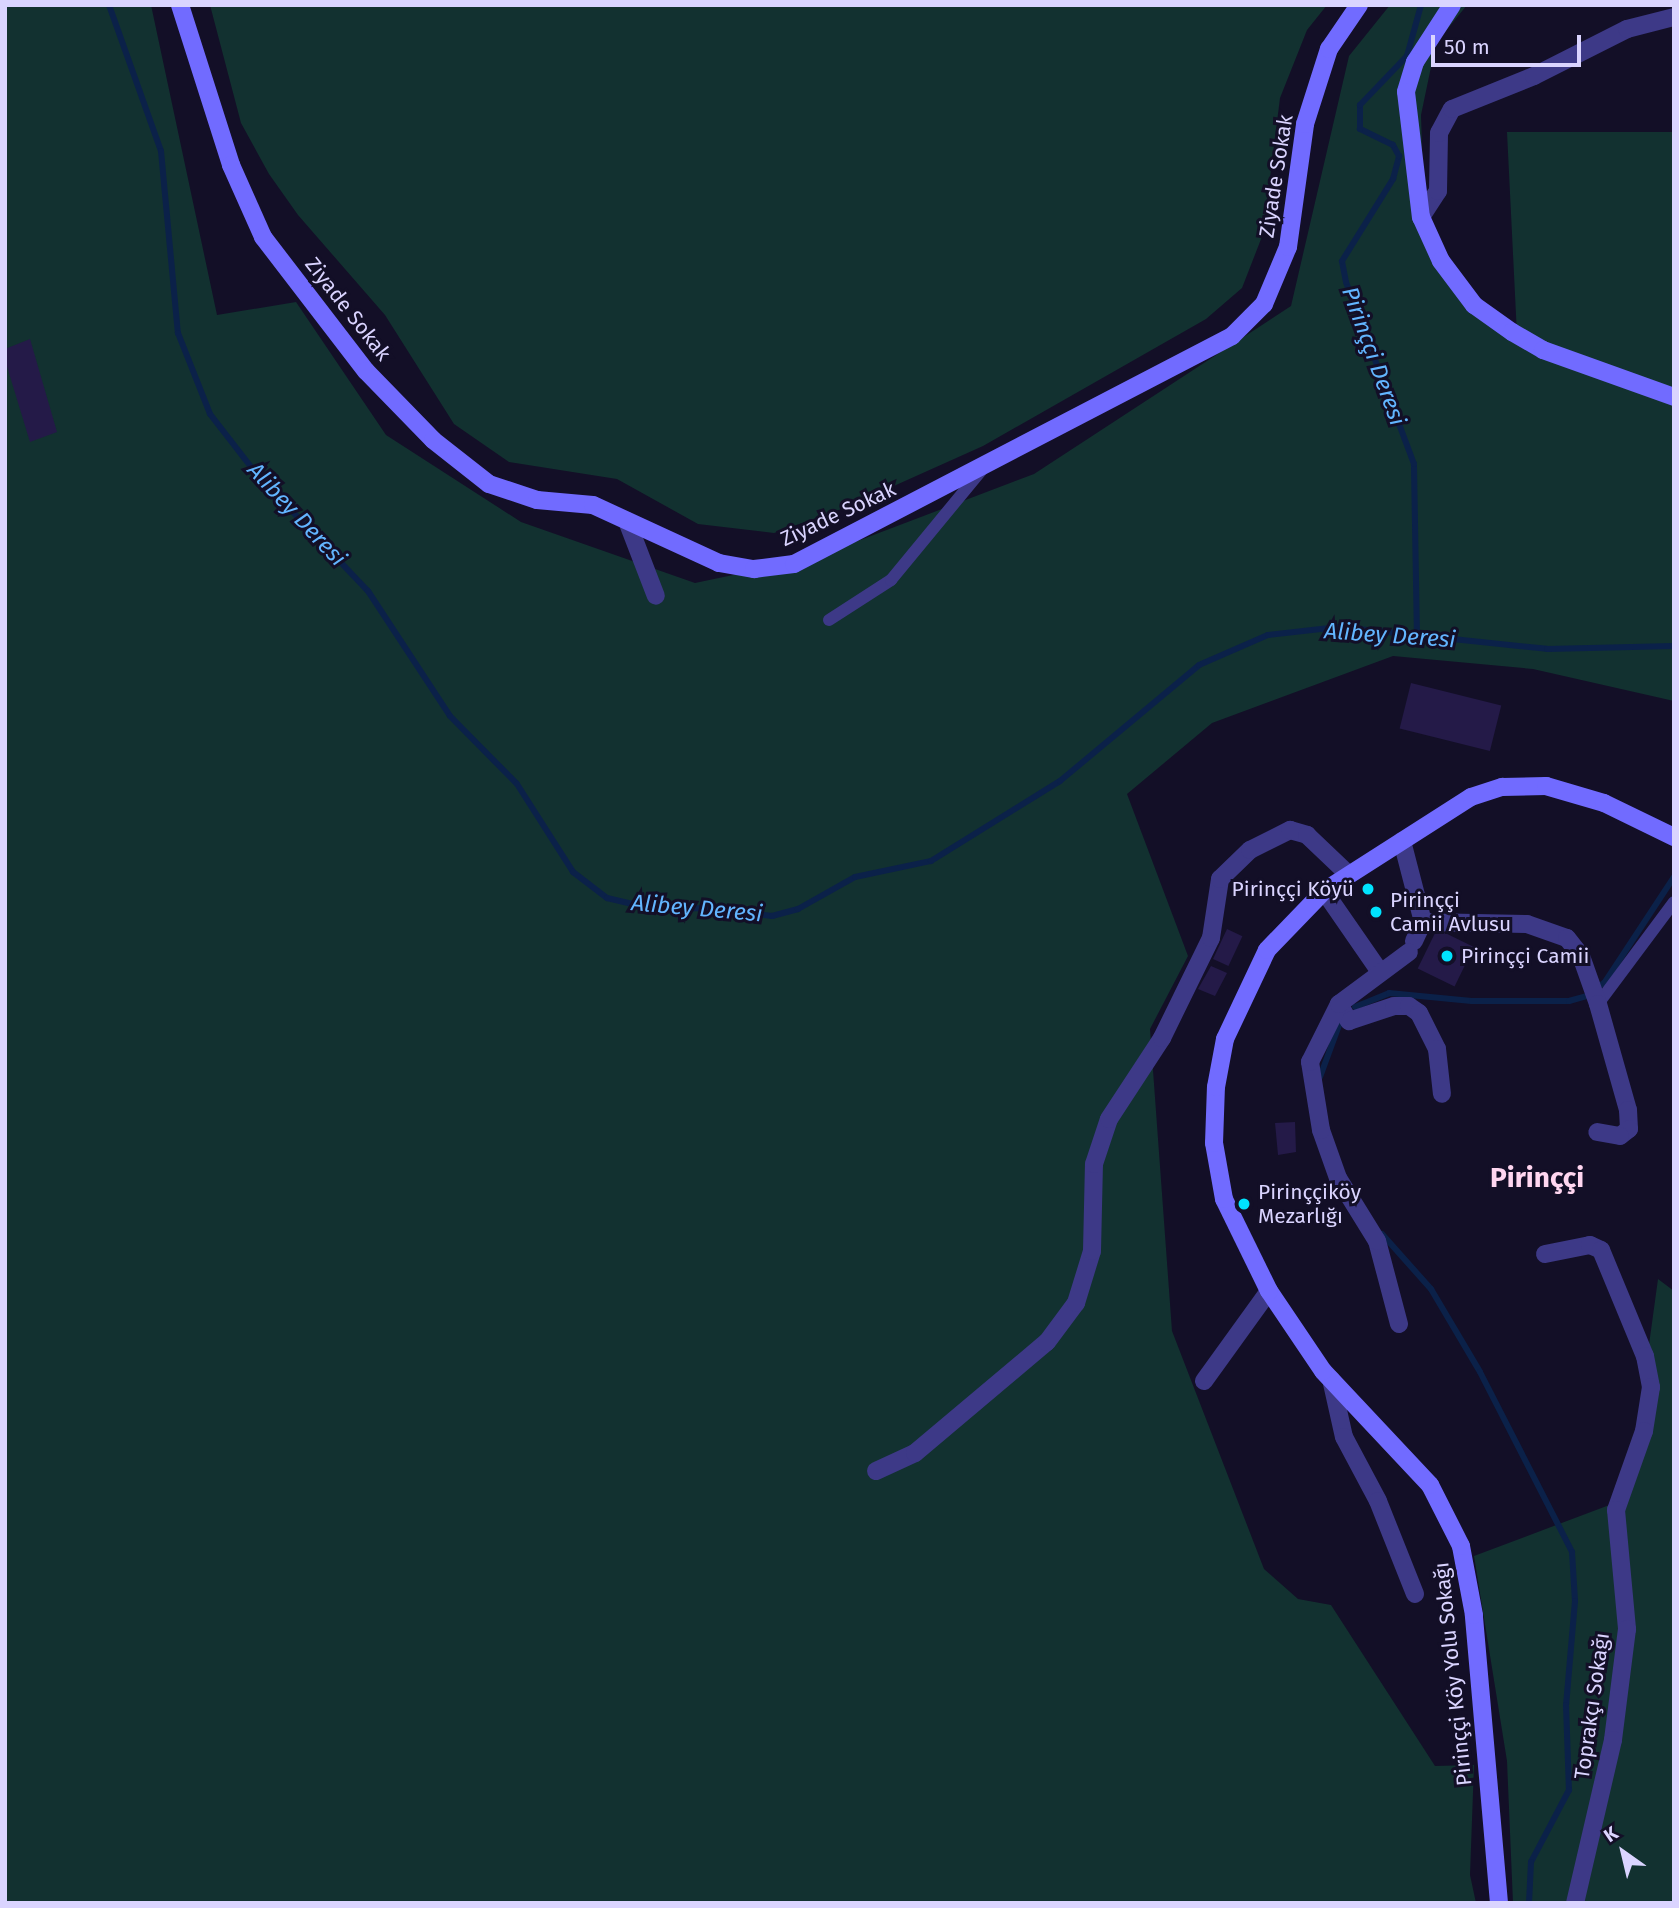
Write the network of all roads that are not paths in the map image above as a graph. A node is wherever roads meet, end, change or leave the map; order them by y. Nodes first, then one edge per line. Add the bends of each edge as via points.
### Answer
1 (180, 5) edge
2 (1359, 5) edge
3 (1451, 6) edge
4 (1674, 17) edge
5 (1421, 217) junction
6 (1674, 397) edge
7 (984, 467) junction
8 (627, 521) junction
9 (656, 596) dead end
10 (829, 620) dead end
11 (1674, 837) edge
12 (1402, 841) junction
13 (1348, 874) junction
14 (1324, 891) junction
15 (1674, 902) edge
16 (1423, 922) junction
17 (1380, 972) junction
18 (1339, 1004) junction
19 (1598, 1004) junction
20 (1442, 1094) dead end
21 (1597, 1132) dead end
22 (1545, 1254) dead end
23 (1269, 1291) junction
24 (1399, 1324) dead end
25 (1331, 1379) junction
26 (1204, 1381) dead end
27 (876, 1471) dead end
28 (1415, 1594) dead end
29 (1499, 1903) edge
30 (1575, 1903) edge

1 - 8 street, Ziyade Sokak via 231,165 262,237 366,372 433,440 489,484 537,500 593,505
2 - 7 street, Ziyade Sokak via 1329,50 1305,124 1288,247 1265,303 1232,336
3 - 5 street via 1415,62 1406,92
4 - 5 street via 1627,29 1534,76 1452,109 1439,133 1438,191
5 - 6 street via 1441,261 1474,305 1543,349
7 - 8 street, Ziyade Sokak via 794,564 754,569 719,563
7 - 10 lane via 891,580
8 - 9 street
11 - 12 street, Pirinççi Köy Yolu Sokağı via 1604,803 1546,786 1502,787 1471,797
12 - 13 street, Pirinççi Köy Yolu Sokağı
12 - 16 street
13 - 14 street, Pirinççi Köy Yolu Sokağı
13 - 27 street via 1307,835 1290,831 1250,850 1220,879 1211,938 1162,1038 1109,1119 1094,1164 1092,1251 1076,1303 1047,1342 915,1453
14 - 17 street
14 - 23 street, Pirinççi Köy Yolu Sokağı via 1267,950 1225,1039 1216,1087 1214,1143 1224,1199
15 - 19 lane
16 - 17 street via 1411,946
16 - 19 street via 1549,929 1567,938
17 - 18 street
18 - 20 street via 1349,1021 1394,1006 1409,1006 1419,1013 1437,1049
18 - 24 street via 1310,1062 1311,1085 1338,1178 1377,1241
19 - 21 street via 1629,1129 1620,1136
22 - 30 street, Toprakçı Sokağı via 1590,1245 1601,1250 1645,1356 1650,1387 1644,1431 1616,1510 1627,1629 1613,1740
23 - 25 street, Pirinççi Köy Yolu Sokağı
23 - 26 street
25 - 28 street via 1344,1437 1378,1501
25 - 29 street, Pirinççi Köy Yolu Sokağı via 1430,1485 1461,1546 1474,1615

